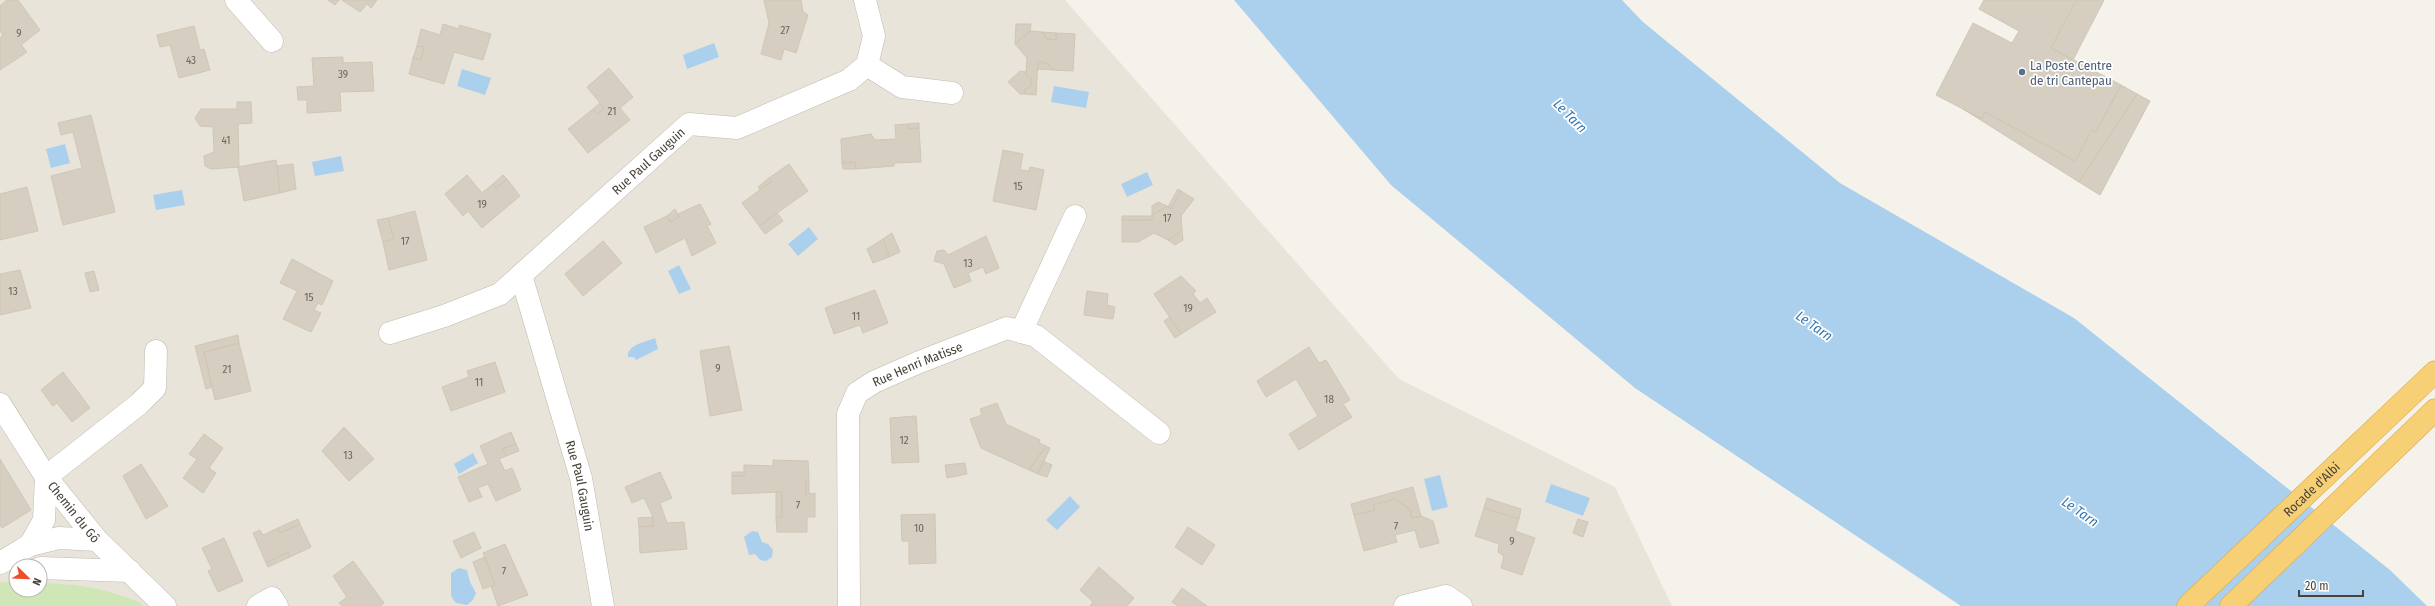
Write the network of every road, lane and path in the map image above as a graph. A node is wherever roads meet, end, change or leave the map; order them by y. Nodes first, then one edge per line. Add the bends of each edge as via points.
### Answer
1 (236, 0) edge
2 (865, 0) edge
3 (272, 41) dead end
4 (867, 65) junction
5 (952, 92) dead end
6 (1075, 216) dead end
7 (521, 275) junction
8 (1021, 332) junction
9 (390, 333) dead end
10 (156, 351) dead end
11 (2435, 372) edge
12 (0, 404) edge
13 (2433, 412) edge
14 (1159, 432) dead end
15 (46, 477) junction
16 (97, 540) junction
17 (30, 545) junction
18 (0, 563) edge
19 (48, 568) edge
20 (130, 571) junction
21 (165, 606) edge
22 (258, 606) edge
23 (277, 606) edge
24 (603, 606) edge
25 (850, 606) edge
26 (1405, 606) edge
27 (1461, 606) edge
28 (2188, 606) edge
29 (2231, 606) edge

1 - 3 street
2 - 4 street via 874,36
4 - 5 street via 902,87
4 - 7 street, Rue Paul Gauguin via 849,80 737,128 689,124
6 - 8 street
7 - 9 street, Rue Paul Gauguin via 500,294 444,316
7 - 24 street, Rue Paul Gauguin via 581,478
8 - 14 street, Rue Henri Matisse via 1036,336
8 - 25 street, Rue Henri Matisse via 1007,328 917,362 857,393 848,414
10 - 15 street via 155,388 139,404
11 - 28 highway, Rocade d'Albi
12 - 15 street, Chemin du Gô
13 - 29 highway
15 - 16 street, Chemin du Gô
15 - 17 street via 44,520
16 - 17 street via 59,538
16 - 20 street, Chemin du Gô
17 - 18 street
19 - 20 street
20 - 21 street, Chemin du Gô
22 - 23 street via 272,598
26 - 27 street via 1446,596

